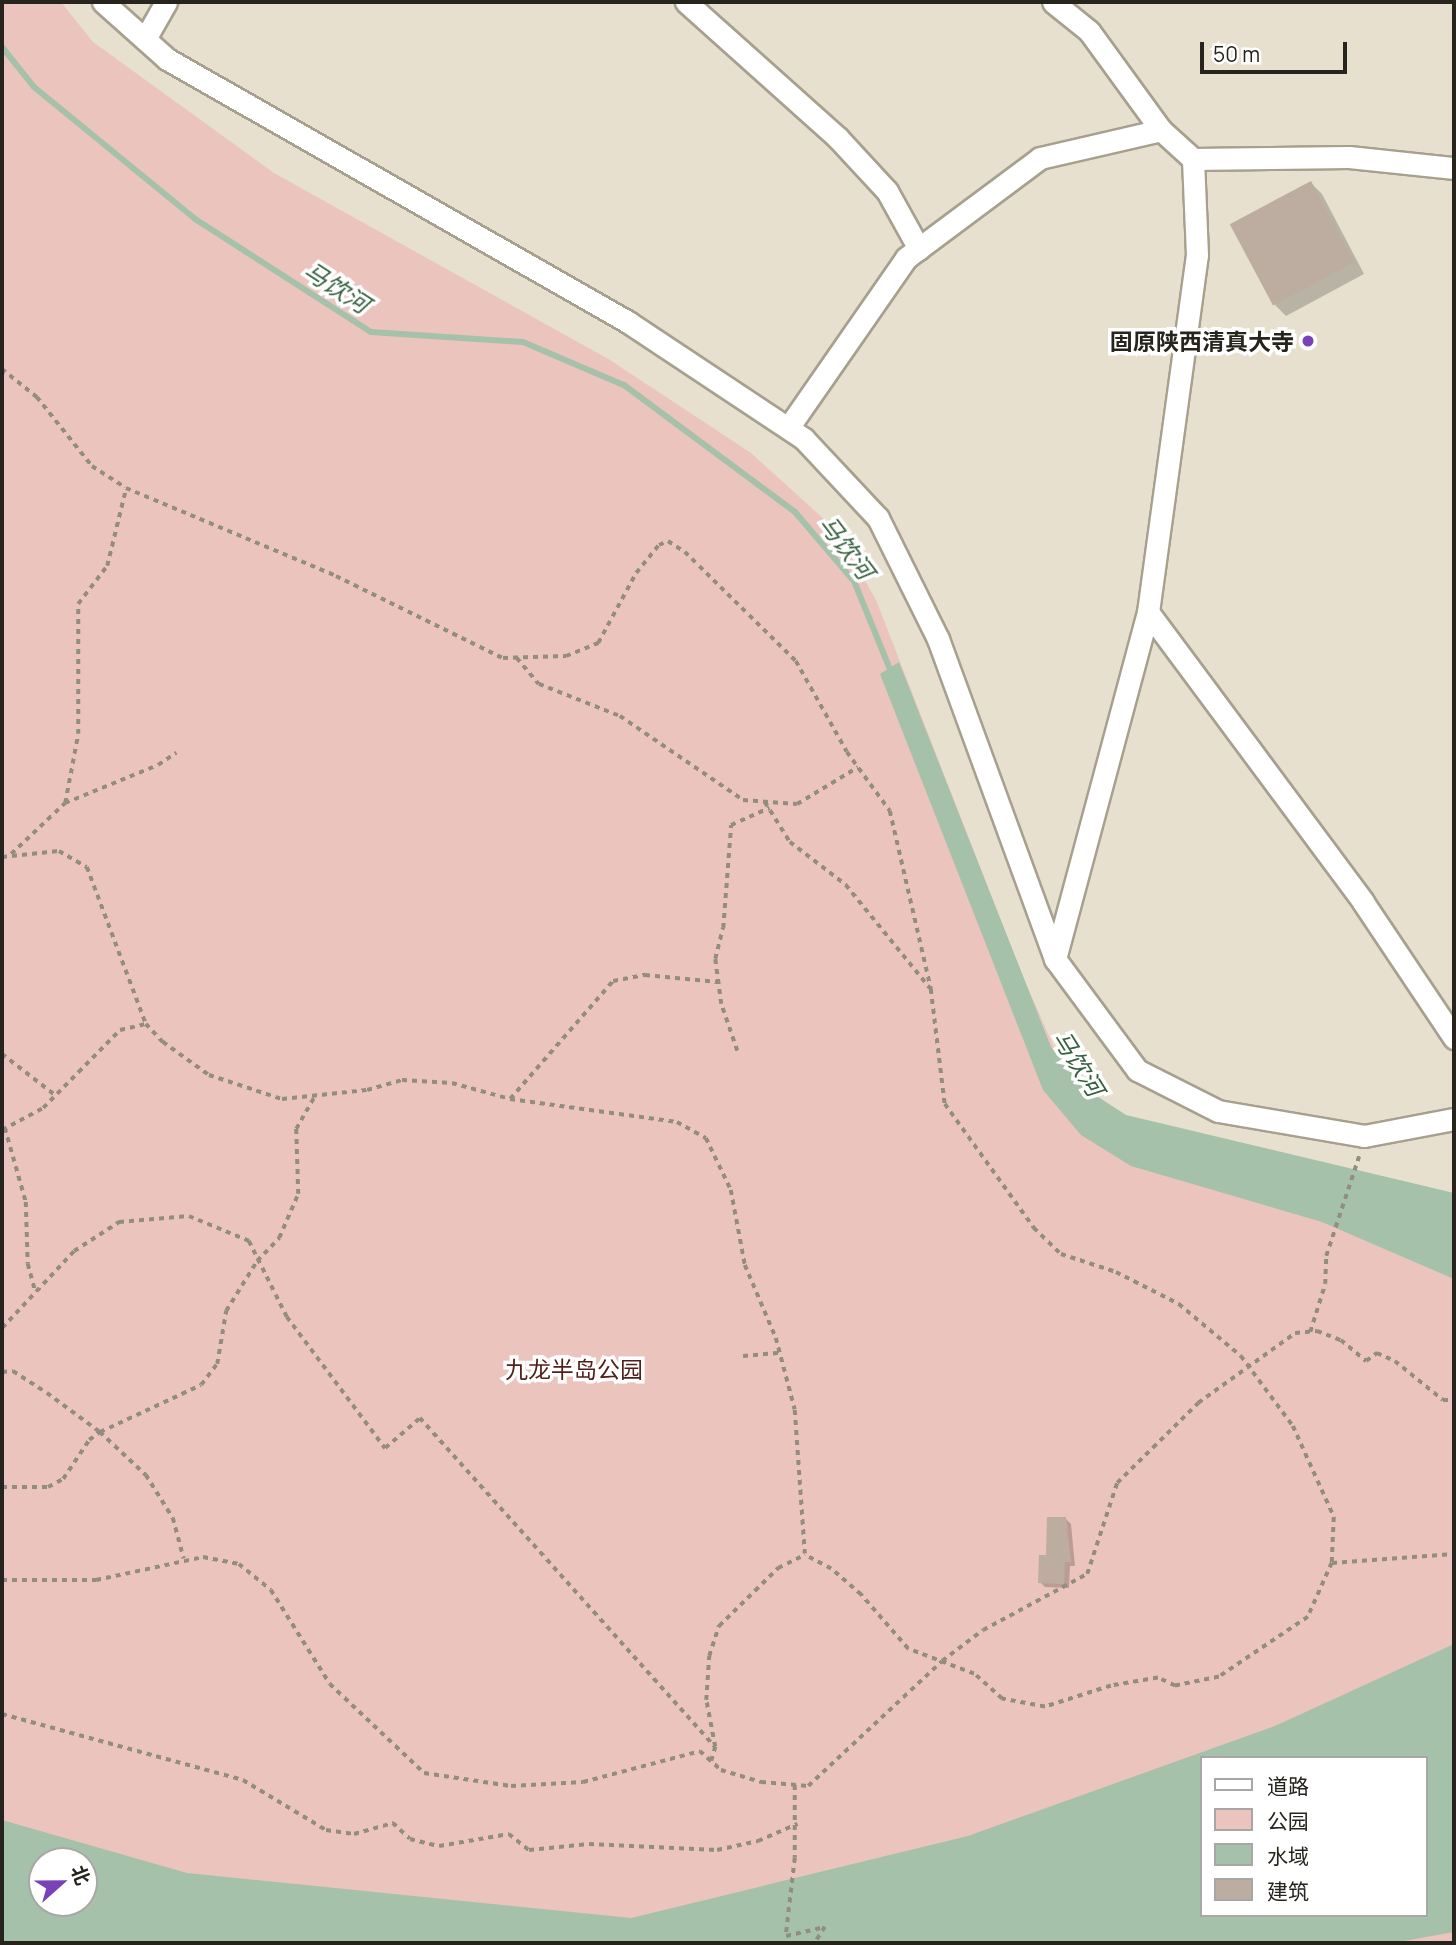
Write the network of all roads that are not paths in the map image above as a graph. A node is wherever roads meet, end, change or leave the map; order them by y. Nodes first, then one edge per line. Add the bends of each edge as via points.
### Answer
1 (103, 2) edge
2 (166, 2) edge
3 (686, 2) edge
4 (1053, 2) edge
5 (145, 39) junction
6 (1161, 130) junction
7 (1194, 159) junction
8 (1454, 168) edge
9 (919, 249) junction
10 (788, 428) junction
11 (1148, 612) junction
12 (1055, 959) junction
13 (1454, 1038) edge
14 (1454, 1119) edge

1 - 5 street
2 - 5 street
3 - 9 street via 837,136 887,191
4 - 6 street via 1089,31
5 - 10 street via 167,59 628,322
6 - 7 street
6 - 9 street via 1040,158
7 - 8 street via 1349,157
7 - 11 street via 1197,255
9 - 10 street via 906,258
10 - 12 street via 804,439 884,530 938,639
11 - 12 street
11 - 13 street via 1363,902
12 - 14 street via 1137,1069 1218,1111 1364,1136

